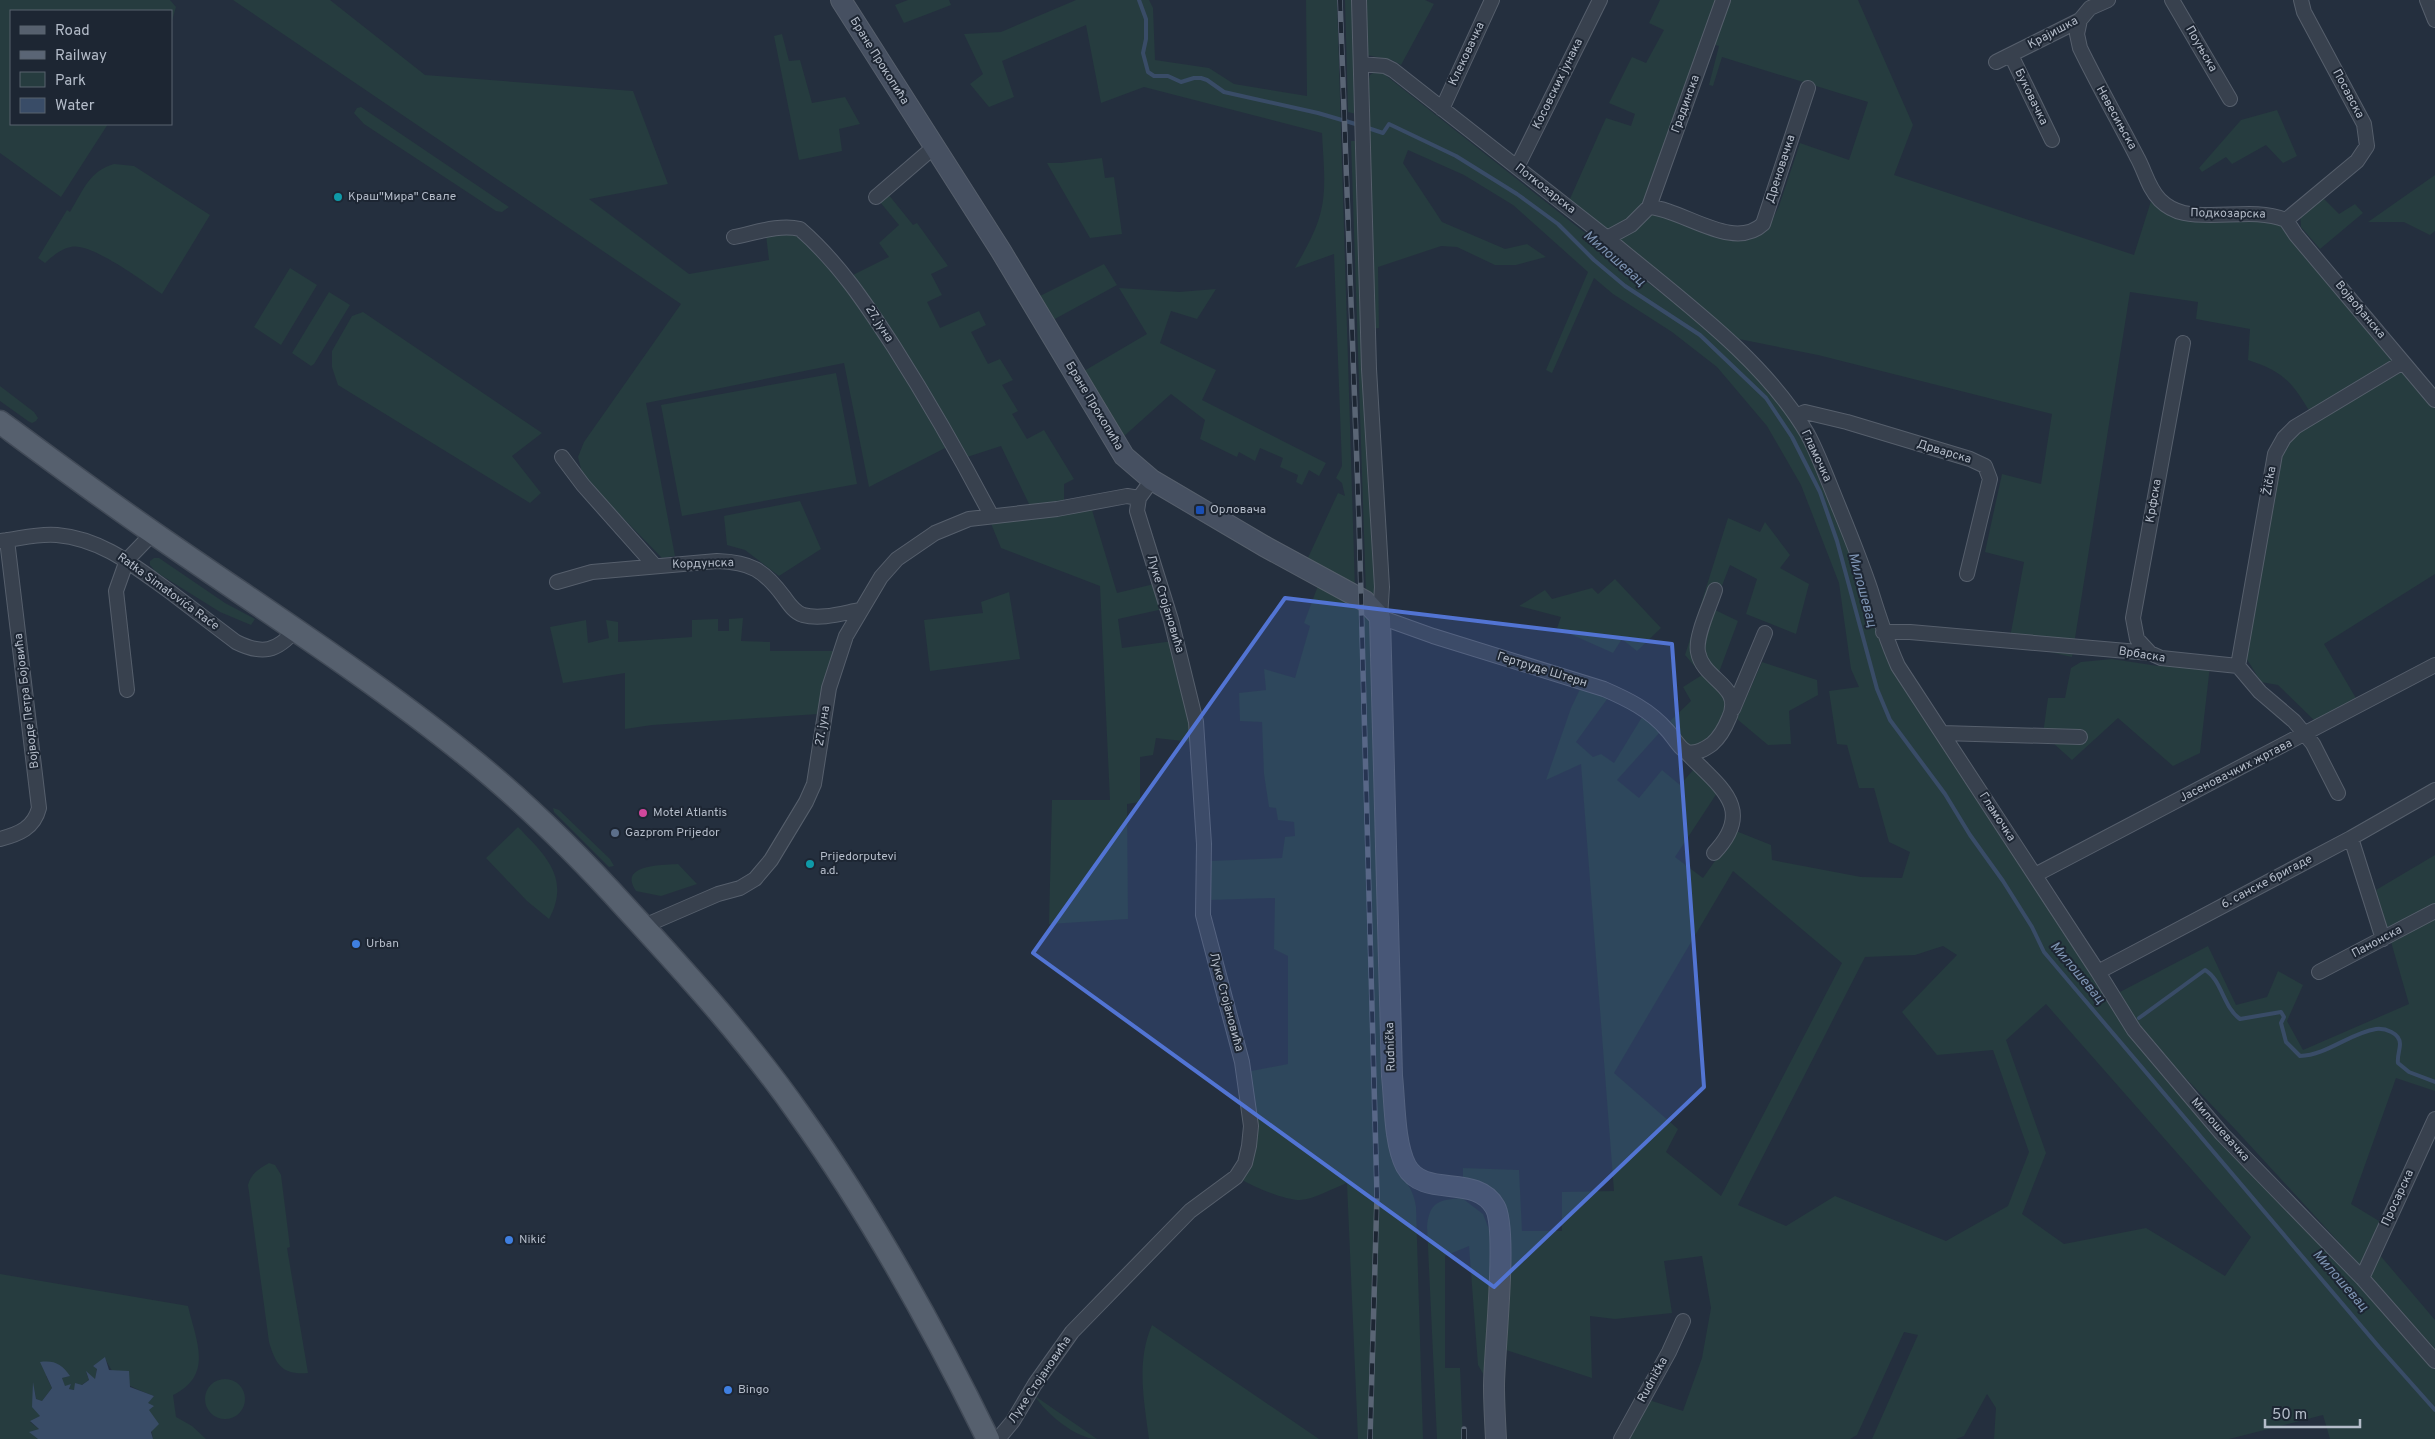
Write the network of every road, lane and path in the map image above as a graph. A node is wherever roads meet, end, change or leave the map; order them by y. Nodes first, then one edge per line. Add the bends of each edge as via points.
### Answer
1 (841, 0) edge
2 (1359, 0) edge
3 (1492, 0) edge
4 (1600, 0) edge
5 (1723, 0) edge
6 (2108, 0) edge
7 (2172, 0) edge
8 (2301, 0) edge
9 (2427, 0) edge
10 (2080, 20) junction
11 (2435, 20) edge
12 (2011, 55) junction
13 (1996, 62) dead end
14 (1361, 64) junction
15 (1808, 88) dead end
16 (2230, 99) dead end
17 (1442, 109) junction
18 (2052, 140) dead end
19 (934, 147) junction
20 (1517, 168) junction
21 (876, 197) dead end
22 (1649, 207) junction
23 (2171, 208) joint
24 (2286, 220) junction
25 (734, 237) dead end
26 (1607, 238) junction
27 (2183, 343) dead end
28 (2403, 362) junction
29 (2435, 400) edge
30 (1796, 416) junction
31 (0, 422) edge
32 (562, 457) dead end
33 (1152, 480) junction
34 (1139, 498) junction
35 (991, 515) junction
36 (153, 533) junction
37 (4, 541) edge
38 (128, 560) junction
39 (655, 566) junction
40 (1967, 574) dead end
41 (557, 582) dead end
42 (1715, 590) dead end
43 (860, 610) junction
44 (1380, 617) junction
45 (296, 629) junction
46 (1883, 632) junction
47 (1765, 633) dead end
48 (2150, 654) junction
49 (2435, 665) edge
50 (2238, 666) junction
51 (127, 690) dead end
52 (1732, 712) junction
53 (1942, 733) junction
54 (2306, 735) junction
55 (2080, 737) dead end
56 (1686, 752) junction
57 (2435, 790) edge
58 (2338, 793) dead end
59 (2351, 838) junction
60 (0, 839) edge
61 (1714, 853) dead end
62 (2035, 875) junction
63 (2435, 911) edge
64 (644, 926) junction
65 (2383, 939) junction
66 (2098, 972) junction
67 (2319, 972) dead end
68 (2435, 1119) edge
69 (2362, 1278) junction
70 (1683, 1320) dead end
71 (2435, 1361) edge
72 (988, 1439) edge
73 (998, 1439) edge
74 (1496, 1439) edge
75 (1621, 1439) edge

1 - 19 street, Бране Прокопића
2 - 14 street
3 - 17 street, Клековачка
4 - 20 street, Косовских јунака
5 - 22 street, Градинска
6 - 10 street, Крајишка via 2090,8
7 - 16 street, Поуњска
8 - 24 street, Посавска via 2304,12 2364,124 2367,146 2357,161
9 - 11 street
10 - 12 street, Крајишка
10 - 23 street, Невесињска via 2078,40 2093,77 2150,185 2161,201
12 - 13 street, Крајишка
12 - 18 street, Буковачка
14 - 17 street, Поткозарска via 1393,70
14 - 44 street via 1371,418 1382,587
15 - 22 street, Дреновачка via 1762,224 1756,230 1738,235
17 - 20 street, Поткозарска
19 - 21 street
19 - 33 street, Бране Прокопића via 1001,251 1112,438 1124,456
20 - 26 street, Поткозарска
22 - 26 street via 1632,226
23 - 24 street, Подкозарска via 2196,214 2269,214
24 - 28 street, Војвођанска
25 - 35 street, 27. јуна via 784,227 800,229 831,257 910,373
26 - 30 street, Гламочка via 1730,342 1763,375
27 - 48 street, Крфска via 2133,618 2137,639
28 - 29 street, Војвођанска
28 - 50 street, Žička via 2304,421 2278,446
30 - 40 street, Дрварска via 1805,412 1846,422 1985,466 1990,478
30 - 46 street, Гламочка via 1808,435 1840,508
31 - 36 main road
32 - 39 street
33 - 34 street
33 - 44 street, Бране Прокопића via 1360,599
34 - 35 street, 27. јуна via 1127,496 1058,509
34 - 73 street, Луке Стојановића via 1140,525 1171,620 1196,722 1204,844 1203,915 1244,1070 1251,1126 1249,1146 1245,1163 1236,1177 1190,1211 1072,1332
35 - 43 street, 27. јуна via 969,519 916,544 881,577
36 - 38 street
36 - 45 main road
37 - 38 street, Ratka Simatovića Raće via 57,535 82,539
37 - 60 street, Војводе Петра Бојовића via 39,808 29,827
38 - 45 street, Ratka Simatovića Raće via 236,642 250,649 275,648
38 - 51 street via 116,591
39 - 41 street, Кордунска via 592,572
39 - 43 street, Кордунска via 737,561 766,575 793,609 803,615 828,616
42 - 52 street via 1697,650 1706,670 1733,699
43 - 64 street, 27. јуна via 833,672 814,784 772,860 755,879 740,888 718,894
44 - 56 street, Гертруде Штерн via 1604,689 1631,701 1651,715
44 - 74 street, Rudnička via 1392,1076 1399,1144 1405,1165 1414,1177 1477,1191 1497,1210 1500,1263 1494,1387
45 - 64 main road via 467,755 554,831
46 - 48 street, Врбаска
46 - 53 street, Гламочка via 1898,666
47 - 52 street
48 - 50 street, Врбаска
49 - 54 street, Јасеновачких жртава
50 - 54 street via 2260,692 2282,708
52 - 56 street via 1715,742 1696,753
53 - 55 street
53 - 62 street, Гламочка
54 - 58 street
54 - 62 street, Јасеновачких жртава
56 - 61 street, Гертруде Штерн via 1734,807 1732,830
57 - 59 street, 6. санске бригаде
59 - 65 street
59 - 66 street, 6. санске бригаде
62 - 66 street, Милошевачка
63 - 65 street, Панонска
64 - 72 main road via 702,992 798,1113 850,1190 945,1350
65 - 67 street, Панонска
66 - 69 street, Милошевачка via 2130,1024 2222,1134
68 - 69 street, Просарска
69 - 71 street, Милошевачка
70 - 75 street, Rudnička via 1670,1352

